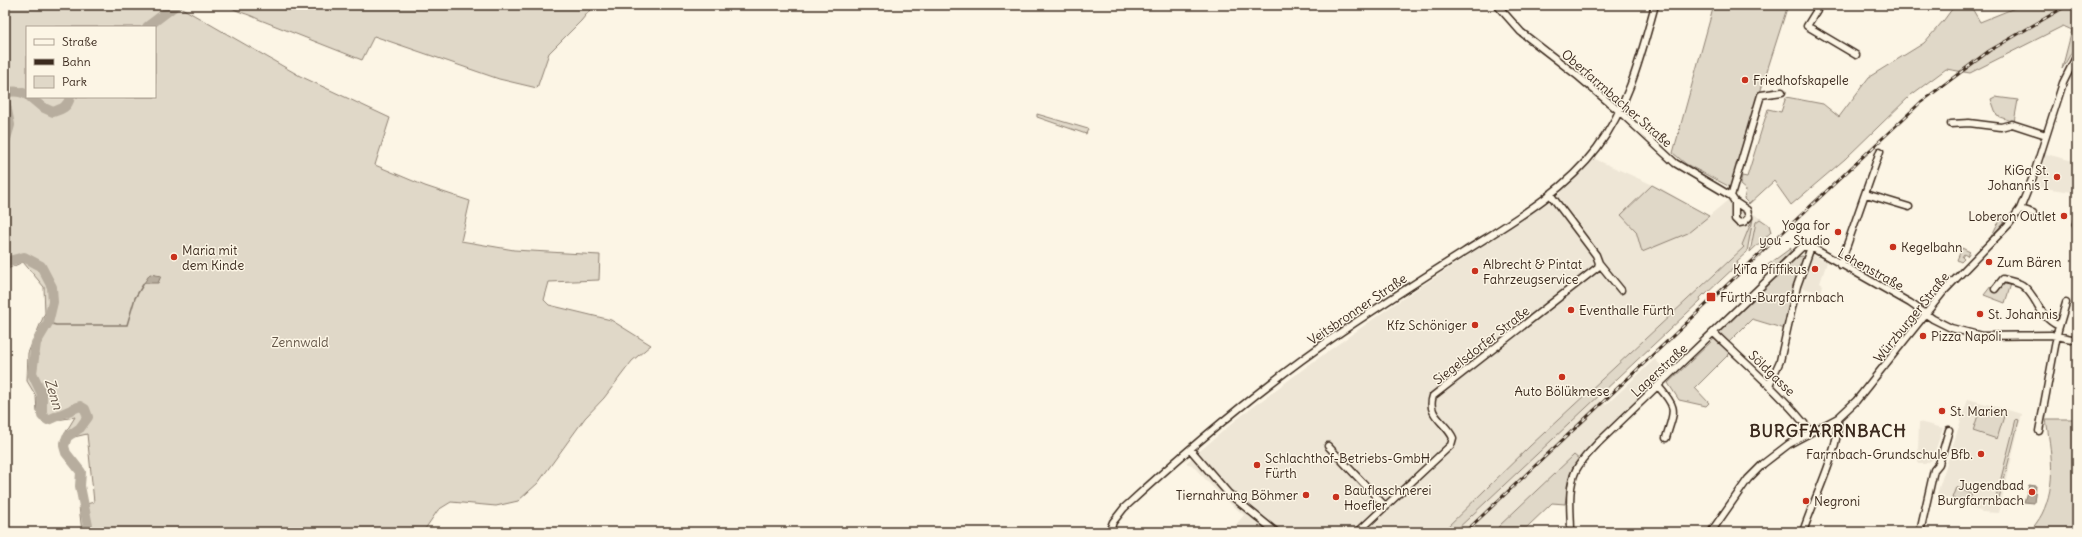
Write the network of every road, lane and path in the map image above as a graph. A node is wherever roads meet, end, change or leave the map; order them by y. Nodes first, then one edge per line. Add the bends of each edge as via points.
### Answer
1 (1496, 5) edge
2 (1655, 5) edge
3 (1820, 5) edge
4 (1856, 55) dead end
5 (2077, 56) edge
6 (1782, 92) dead end
7 (1620, 111) junction
8 (1952, 124) dead end
9 (2046, 135) junction
10 (1880, 150) dead end
11 (1550, 194) junction
12 (1866, 194) junction
13 (1731, 196) junction
14 (1735, 202) dead end
15 (1909, 207) dead end
16 (2020, 209) junction
17 (2033, 213) dead end
18 (1808, 247) junction
19 (1599, 263) junction
20 (1840, 265) junction
21 (1995, 289) dead end
22 (1621, 290) dead end
23 (2066, 303) dead end
24 (1925, 313) junction
25 (2059, 326) junction
26 (1714, 333) junction
27 (2057, 336) junction
28 (2077, 340) edge
29 (1769, 385) junction
30 (1658, 386) junction
31 (1838, 418) junction
32 (1949, 430) dead end
33 (2039, 431) dead end
34 (1812, 432) junction
35 (1666, 438) dead end
36 (1328, 446) dead end
37 (1190, 449) junction
38 (1386, 507) junction
39 (1109, 532) edge
40 (1276, 532) edge
41 (1358, 532) edge
42 (1571, 532) edge
43 (1711, 532) edge
44 (1803, 532) edge
45 (1920, 532) edge

1 - 7 street, Oberfarrnbacher Straße via 1521,32
2 - 7 street, Veitsbronner Straße via 1635,76
3 - 4 street via 1807,26
5 - 9 street, Würzburger Straße via 2063,83
6 - 13 street via 1761,96
7 - 11 street, Veitsbronner Straße via 1597,148
7 - 13 street, Oberfarrnbacher Straße via 1675,163
8 - 9 street via 1969,122 2001,127 2010,124
9 - 16 street, Würzburger Straße
10 - 12 street
11 - 19 street
11 - 37 street, Veitsbronner Straße via 1339,333 1243,405
12 - 15 street
12 - 20 street
13 - 14 street, Oberfarrnbacher Straße
16 - 17 street
16 - 24 street, Würzburger Straße
18 - 20 street, Lehenstraße
18 - 26 street, Lagerstraße via 1802,247
18 - 29 street via 1780,361
19 - 22 street
19 - 38 street, Siegelsdorfer Straße via 1591,273 1433,396 1430,405 1432,412 1451,433 1451,445
20 - 24 street, Lehenstraße
21 - 25 street via 2003,279 2021,284 2033,297 2039,311
23 - 25 street
24 - 27 street, Lehenstraße via 1946,326 1968,334
24 - 31 street, Würzburger Straße via 1856,401
25 - 27 street
26 - 29 street, Söldgasse
26 - 30 street, Lagerstraße
27 - 28 street, Lehenstraße
27 - 33 street
29 - 34 street, Söldgasse
30 - 35 street via 1674,408
30 - 42 street, Lagerstraße via 1598,443 1576,470 1570,492
31 - 34 street, Würzburger Straße
31 - 44 street via 1838,430 1832,451
32 - 45 street via 1939,464 1934,470
34 - 43 street, Würzburger Straße via 1780,449 1763,464 1748,479
36 - 38 street
37 - 39 street, Veitsbronner Straße via 1124,508
37 - 40 street via 1228,492
38 - 41 street, Siegelsdorfer Straße

